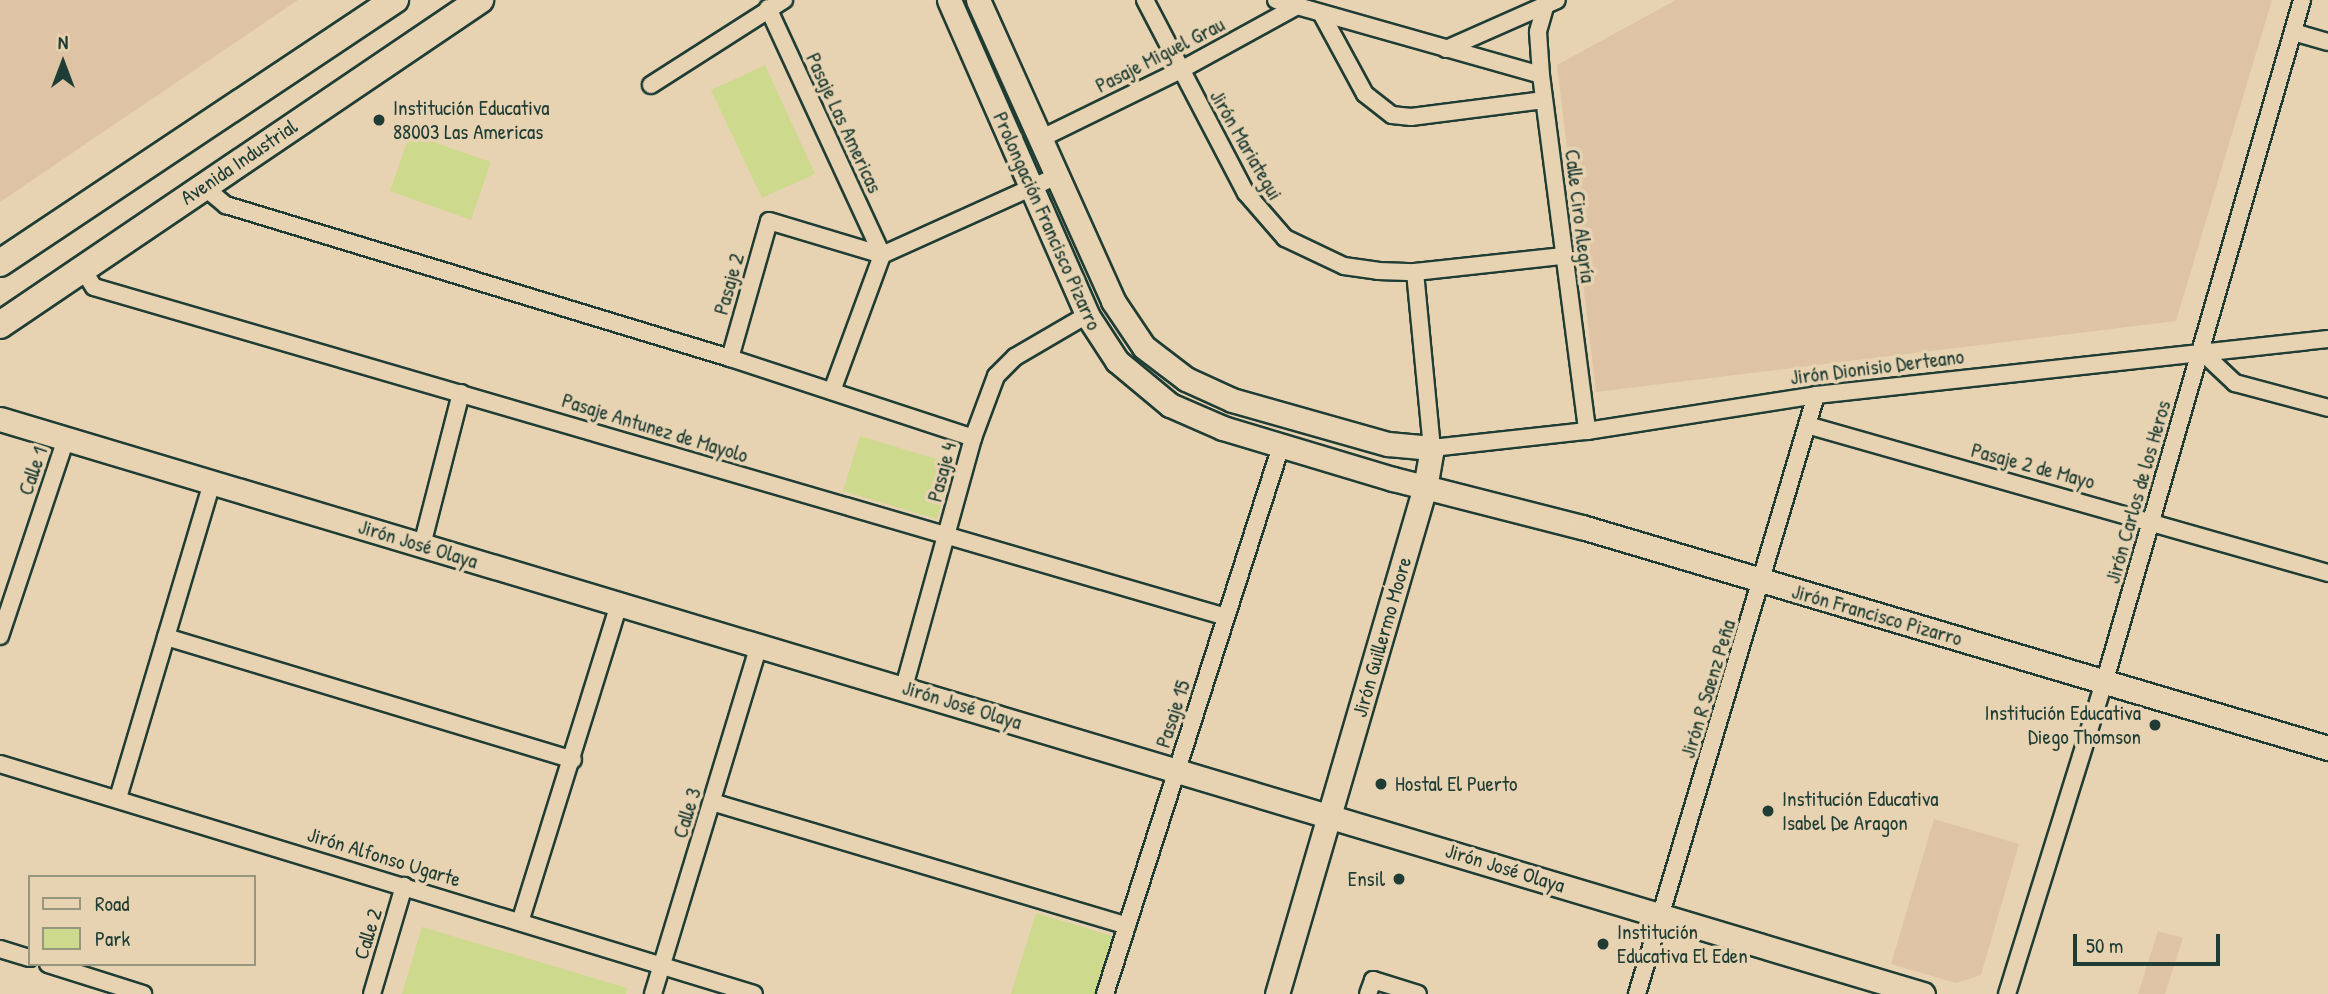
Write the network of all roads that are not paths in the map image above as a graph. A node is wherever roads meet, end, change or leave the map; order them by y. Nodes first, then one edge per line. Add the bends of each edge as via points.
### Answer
1 (395, 0) edge
2 (480, 0) edge
3 (784, 0) edge
4 (949, 0) edge
5 (978, 0) edge
6 (1145, 0) edge
7 (1276, 0) edge
8 (2302, 0) edge
9 (1551, 3) edge
10 (1297, 6) junction
11 (768, 8) junction
12 (1321, 13) junction
13 (2293, 32) junction
14 (2328, 41) edge
15 (1446, 49) junction
16 (1179, 71) junction
17 (1541, 75) junction
18 (651, 85) dead end
19 (1544, 100) junction
20 (1040, 139) junction
21 (1057, 176) junction
22 (203, 186) junction
23 (1031, 187) junction
24 (882, 255) junction
25 (1563, 256) junction
26 (0, 263) edge
27 (82, 268) junction
28 (1415, 272) junction
29 (1087, 315) junction
30 (0, 325) edge
31 (2328, 339) edge
32 (2201, 351) junction
33 (730, 358) junction
34 (832, 391) junction
35 (461, 393) junction
36 (1816, 395) junction
37 (2328, 408) edge
38 (0, 419) edge
39 (1807, 425) junction
40 (1587, 431) junction
41 (973, 438) junction
42 (66, 439) junction
43 (1281, 446) junction
44 (1432, 449) junction
45 (212, 482) junction
46 (1426, 487) junction
47 (2152, 520) junction
48 (946, 537) junction
49 (422, 545) junction
50 (2328, 573) edge
51 (1763, 582) junction
52 (618, 607) junction
53 (1226, 617) junction
54 (0, 636) edge
55 (166, 637) junction
56 (759, 645) junction
57 (2105, 680) junction
58 (904, 687) junction
59 (2328, 748) edge
60 (573, 760) junction
61 (0, 764) edge
62 (1177, 770) junction
63 (118, 797) junction
64 (712, 802) junction
65 (1331, 816) junction
66 (404, 886) junction
67 (1661, 914) junction
68 (520, 922) junction
69 (1127, 926) junction
70 (0, 949) edge
71 (28, 957) edge
72 (662, 965) junction
73 (54, 966) edge
74 (1371, 987) edge
75 (143, 994) edge
76 (372, 994) edge
77 (653, 994) edge
78 (754, 994) edge
79 (1105, 994) edge
80 (1277, 994) edge
81 (1418, 994) edge
82 (1637, 994) edge
83 (1923, 994) edge
84 (2007, 994) edge

1 - 26 main road
2 - 22 main road, Avenida Industrial
3 - 11 street
4 - 23 main road, Prolongación Francisco Pizarro
5 - 20 main road, Prolongación Francisco Pizarro
6 - 16 street, Jirón Mariategui
7 - 10 street
8 - 13 street, Jirón Carlos de los Heros
9 - 15 street
9 - 17 street, Calle Ciro Alegría via 1538,32
10 - 12 street
10 - 16 street, Pasaje Miguel Grau
11 - 18 street
11 - 24 street, Pasaje Las Americas
12 - 15 street
12 - 19 street via 1365,94 1392,115 1411,117
13 - 14 street
13 - 32 street, Jirón Carlos de los Heros
15 - 17 street
16 - 20 street, Pasaje Miguel Grau
16 - 28 street, Jirón Mariategui via 1246,193 1285,238 1345,266
17 - 19 street, Calle Ciro Alegría
19 - 25 street, Calle Ciro Alegría
20 - 21 main road, Prolongación Francisco Pizarro
21 - 23 street
21 - 44 main road, Prolongación Francisco Pizarro via 1126,324 1163,364 1232,400 1388,444
22 - 27 main road, Avenida Industrial
22 - 33 street via 226,205
23 - 24 street
23 - 29 main road, Prolongación Francisco Pizarro
24 - 33 street, Pasaje 2 via 769,220
24 - 34 street
25 - 28 street, Jirón Mariategui
25 - 40 street, Calle Ciro Alegría
27 - 30 main road, Avenida Industrial
27 - 35 street, Pasaje Antunez de Mayolo via 94,287
28 - 44 street, Jirón Guillermo Moore
29 - 41 street, Pasaje 4 via 1003,365
29 - 43 main road, Prolongación Francisco Pizarro via 1117,361 1170,405
31 - 32 street, Jirón Dionisio Derteano
32 - 36 street, Jirón Dionisio Derteano
32 - 37 street via 2235,383
32 - 47 street, Jirón Carlos de los Heros
33 - 34 street
34 - 41 street
35 - 48 street, Pasaje Antunez de Mayolo
35 - 49 street
36 - 39 street, Jirón R Saenz Peña
36 - 40 street, Jirón Dionisio Derteano
38 - 42 main road, Jirón José Olaya
39 - 47 street, Pasaje 2 de Mayo
39 - 51 street, Jirón R Saenz Peña
40 - 44 street, Jirón Dionisio Derteano
41 - 48 street, Pasaje 4
42 - 45 main road, Jirón José Olaya
42 - 54 street, Calle 1
43 - 46 main road, Prolongación Francisco Pizarro
43 - 53 street, Pasaje 15
44 - 46 main road, Jirón Guillermo Moore
45 - 49 main road, Jirón José Olaya
45 - 55 street
46 - 51 main road, Jirón Francisco Pizarro via 1582,527
46 - 65 main road, Jirón Guillermo Moore
47 - 50 street, Pasaje 2 de Mayo
47 - 57 street, Jirón Carlos de los Heros
48 - 53 street, Pasaje Antunez de Mayolo
48 - 58 street, Pasaje 4
49 - 52 main road, Jirón José Olaya
51 - 57 main road, Jirón Francisco Pizarro
51 - 67 street, Jirón R Saenz Peña
52 - 56 main road, Jirón José Olaya
52 - 60 street
53 - 62 street, Pasaje 15
55 - 60 street
55 - 63 street
56 - 58 main road, Jirón José Olaya
56 - 64 street, Calle 3
57 - 59 main road, Jirón Francisco Pizarro
57 - 84 street, Jirón Carlos de los Heros
58 - 62 main road, Jirón José Olaya
60 - 68 street
61 - 63 street, Jirón Alfonso Ugarte
62 - 65 main road, Jirón José Olaya
62 - 69 street, Pasaje 15
63 - 66 street, Jirón Alfonso Ugarte
64 - 69 street
64 - 72 street, Calle 3
65 - 67 main road, Jirón José Olaya
65 - 80 main road, Jirón Guillermo Moore
66 - 68 street, Jirón Alfonso Ugarte
66 - 76 street, Calle 2
67 - 82 street, Jirón R Saenz Peña
67 - 83 main road, Jirón José Olaya
68 - 72 street, Jirón Alfonso Ugarte
69 - 79 street, Pasaje 15
70 - 71 street
72 - 77 street, Calle 3
72 - 78 street, Jirón Alfonso Ugarte
73 - 75 street
74 - 81 street

